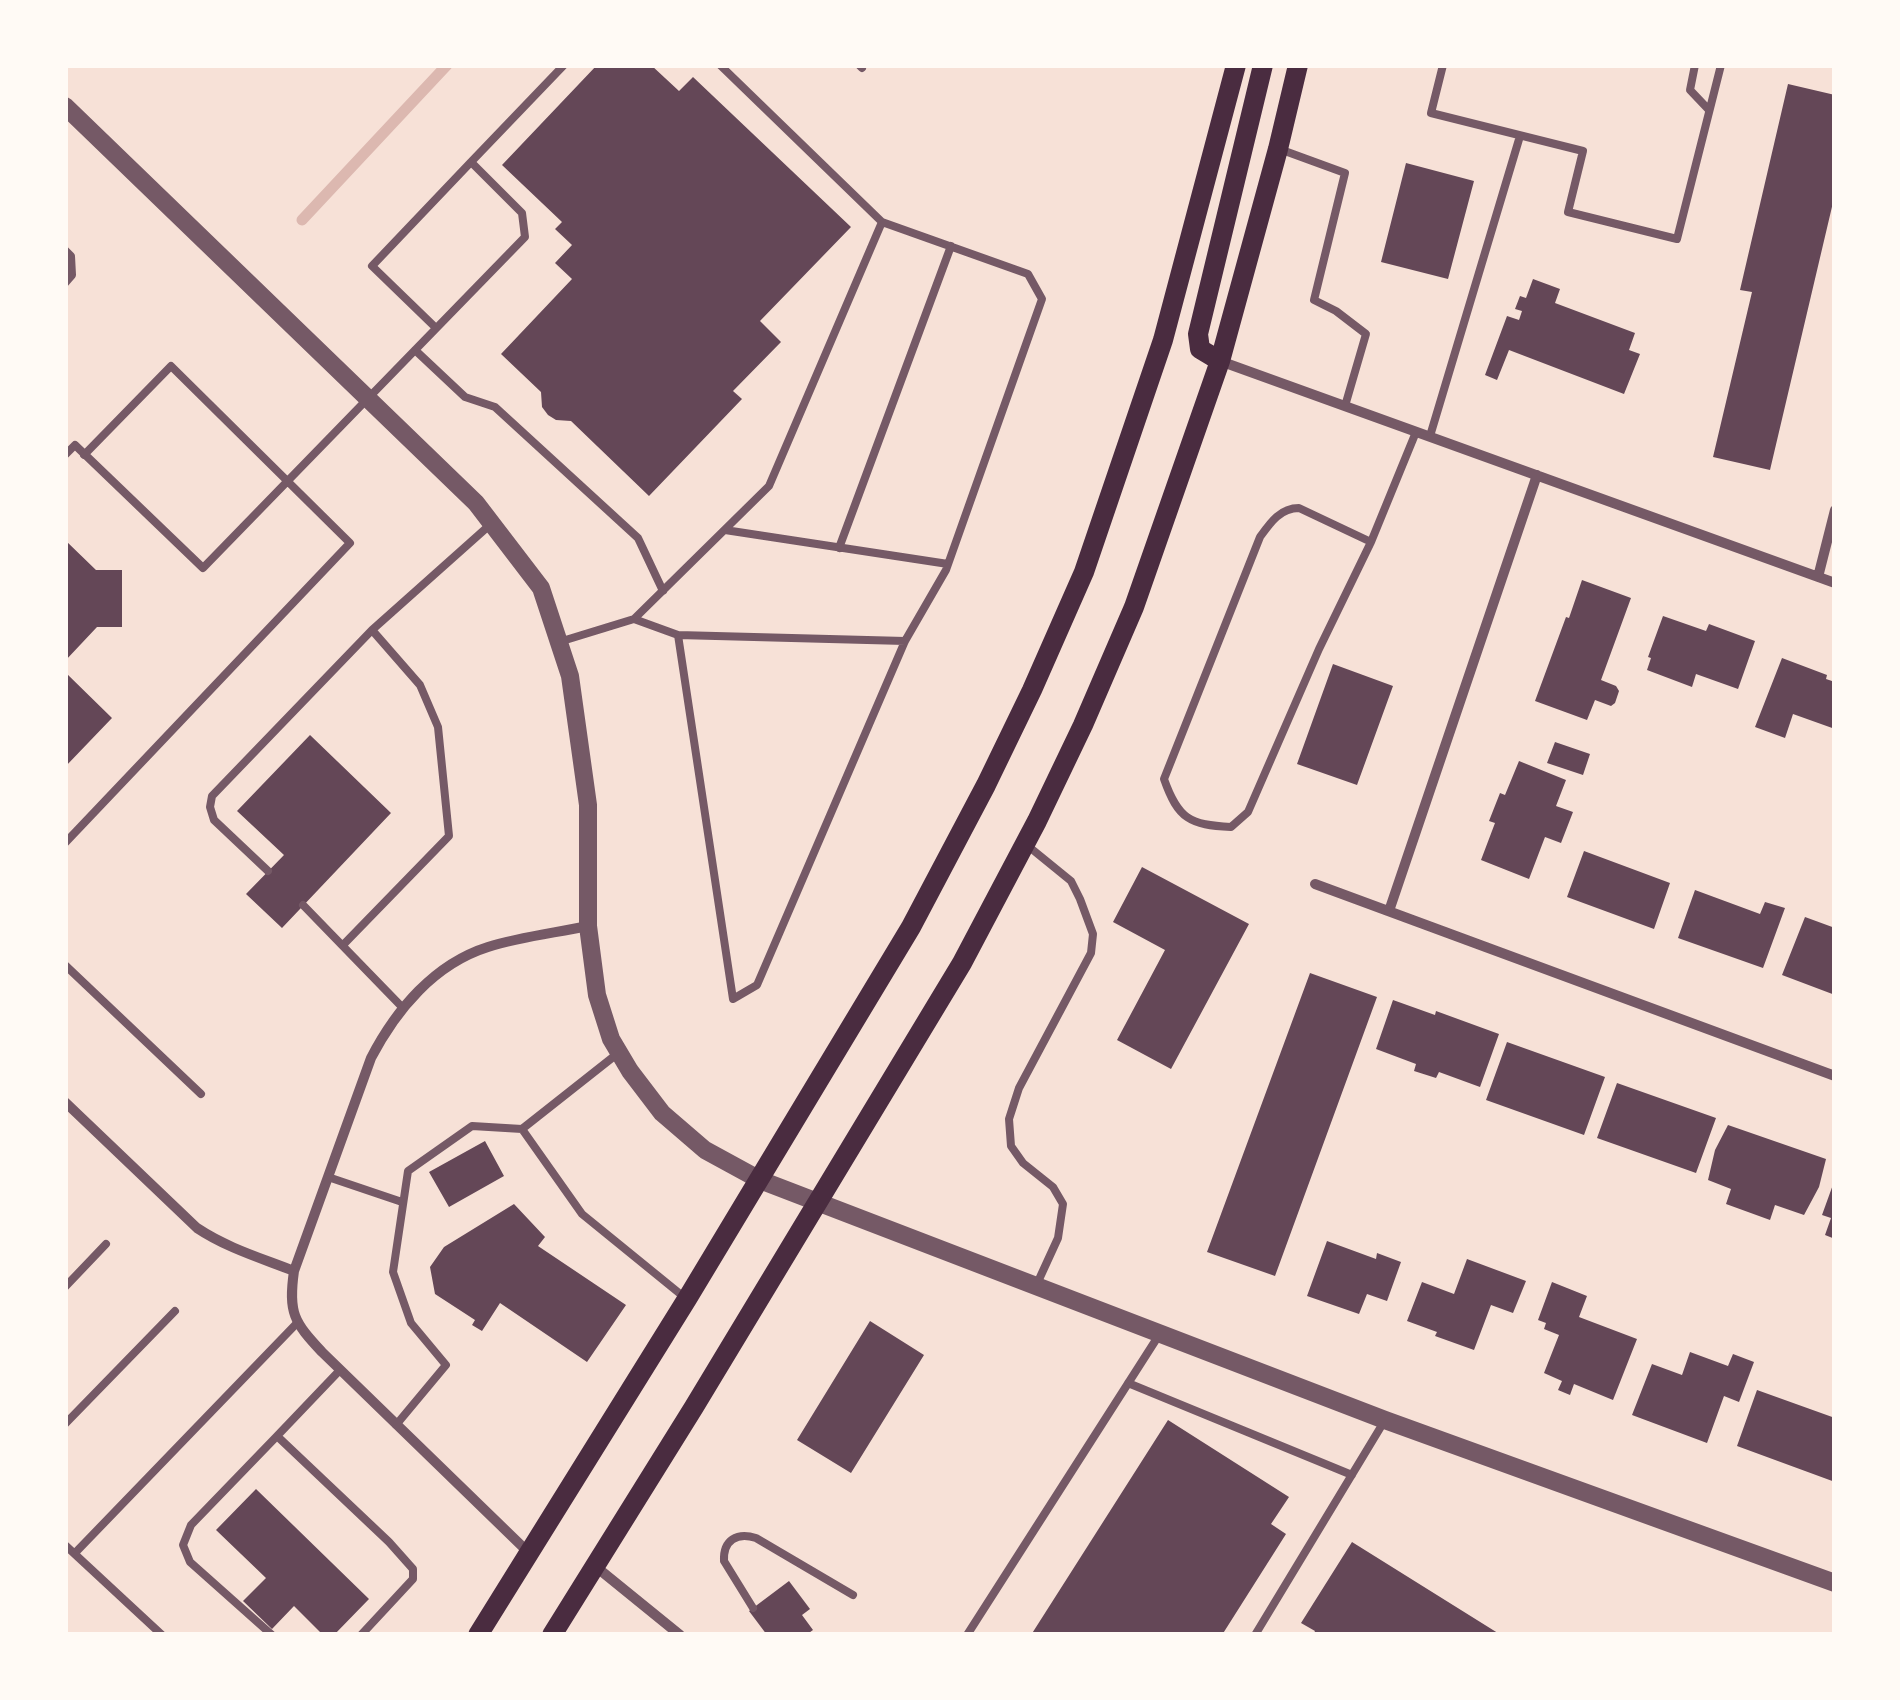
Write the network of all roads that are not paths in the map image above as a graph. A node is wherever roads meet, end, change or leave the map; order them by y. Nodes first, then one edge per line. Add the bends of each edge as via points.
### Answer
1 (564, 65) edge
2 (720, 65) edge
3 (1236, 65) edge
4 (1263, 65) edge
5 (1298, 65) edge
6 (1444, 65) edge
7 (1695, 65) edge
8 (1720, 65) edge
9 (65, 106) edge
10 (1710, 110) junction
11 (1520, 136) junction
12 (1278, 149) junction
13 (470, 162) junction
14 (882, 222) junction
15 (951, 246) junction
16 (65, 250) edge
17 (65, 283) edge
18 (436, 328) junction
19 (416, 350) junction
20 (1220, 361) junction
21 (368, 399) junction
22 (1345, 406) junction
23 (1416, 432) junction
24 (1430, 436) junction
25 (65, 455) edge
26 (84, 455) junction
27 (1538, 475) junction
28 (288, 481) junction
29 (1835, 510) edge
30 (492, 523) junction
31 (724, 530) junction
32 (1372, 542) junction
33 (840, 548) junction
34 (948, 564) junction
35 (1818, 577) junction
36 (1835, 583) edge
37 (663, 591) junction
38 (634, 619) junction
39 (372, 630) junction
40 (678, 635) junction
41 (904, 640) junction
42 (559, 642) junction
43 (65, 843) edge
44 (1024, 844) junction
45 (268, 871) dead end
46 (1315, 884) dead end
47 (303, 905) dead end
48 (1390, 911) junction
49 (588, 926) junction
50 (344, 944) junction
51 (65, 965) edge
52 (402, 1006) junction
53 (619, 1053) junction
54 (1835, 1076) edge
55 (201, 1094) dead end
56 (65, 1102) edge
57 (522, 1129) junction
58 (328, 1177) junction
59 (760, 1180) junction
60 (402, 1202) junction
61 (818, 1202) junction
62 (106, 1244) dead end
63 (294, 1271) junction
64 (1036, 1286) junction
65 (65, 1287) edge
66 (687, 1300) junction
67 (175, 1311) dead end
68 (298, 1322) junction
69 (1159, 1334) junction
70 (340, 1370) junction
71 (1128, 1384) junction
72 (1385, 1420) junction
73 (65, 1424) edge
74 (396, 1424) junction
75 (277, 1436) junction
76 (1352, 1475) junction
77 (65, 1546) edge
78 (528, 1552) junction
79 (75, 1553) junction
80 (594, 1566) junction
81 (1835, 1583) edge
82 (853, 1595) dead end
83 (753, 1608) dead end
84 (162, 1635) edge
85 (272, 1635) edge
86 (361, 1635) edge
87 (478, 1635) edge
88 (552, 1635) edge
89 (680, 1635) edge
90 (968, 1635) edge
91 (1255, 1635) edge

1 - 13 lane
2 - 14 lane
3 - 59 main road via 1163,340 1084,572 1009,738 916,917
4 - 20 main road via 1198,334 1200,349
5 - 12 main road
6 - 11 lane via 1431,114
7 - 10 lane via 1690,90
8 - 10 lane
9 - 21 street
10 - 11 lane via 1677,239 1568,212 1583,151
11 - 24 lane
12 - 20 main road
12 - 22 lane via 1346,174 1314,300 1366,334
13 - 18 lane via 522,213 525,238
13 - 18 lane via 372,266
14 - 15 lane
14 - 31 lane via 770,486
15 - 33 lane
15 - 34 lane via 1028,274 1042,299
16 - 17 lane via 72,275
18 - 19 lane
19 - 21 lane
19 - 37 lane via 465,397 495,407 638,538
20 - 22 street
20 - 44 main road via 1134,608
21 - 28 lane
21 - 30 street
22 - 23 street
23 - 24 street
23 - 32 lane
24 - 27 street
25 - 26 lane via 74,445
26 - 28 lane via 204,568
26 - 28 lane via 172,366
27 - 35 street
27 - 48 street
28 - 43 lane via 350,543
29 - 35 street
30 - 39 lane
30 - 42 street via 541,588
31 - 33 lane
31 - 37 lane
32 - 32 lane via 1248,812 1231,827 1191,822 1176,808 1164,779 1260,537 1288,508 1299,508
33 - 34 lane
34 - 41 lane
35 - 36 street
37 - 38 lane
38 - 40 lane
38 - 42 lane
39 - 45 lane via 212,796 214,820
39 - 50 lane via 420,685 438,727 449,836
40 - 41 lane
40 - 41 lane via 733,999 757,985
42 - 49 street via 588,805
44 - 61 main road via 962,962
44 - 64 lane via 1070,881 1093,934 1090,953 1008,1119 1011,1146 1063,1204 1058,1238
46 - 48 street
47 - 50 lane
48 - 54 street
49 - 52 street via 486,948 452,964
49 - 53 street via 597,994
50 - 52 lane
51 - 55 lane
52 - 58 street via 371,1058
53 - 57 lane
53 - 59 street via 662,1112 705,1150
56 - 63 street via 197,1228
57 - 60 lane via 472,1126 408,1171
57 - 66 lane via 582,1214
58 - 60 lane
58 - 63 street
59 - 61 street
59 - 66 main road
60 - 74 lane via 393,1272 411,1323 446,1365
61 - 64 street
61 - 80 main road
62 - 65 lane
63 - 68 street
64 - 69 street
66 - 78 main road
67 - 73 lane
68 - 70 street
68 - 79 lane
69 - 71 lane
69 - 72 street
70 - 74 street
70 - 75 lane
71 - 76 lane
71 - 90 lane
72 - 76 lane
72 - 81 street
74 - 78 street
75 - 85 lane via 191,1525 183,1545 190,1562
75 - 86 lane via 413,1569 413,1579
76 - 91 lane
77 - 79 lane
78 - 87 main road
79 - 84 lane
80 - 88 main road
80 - 89 street
82 - 83 lane via 756,1538 734,1537 724,1561

